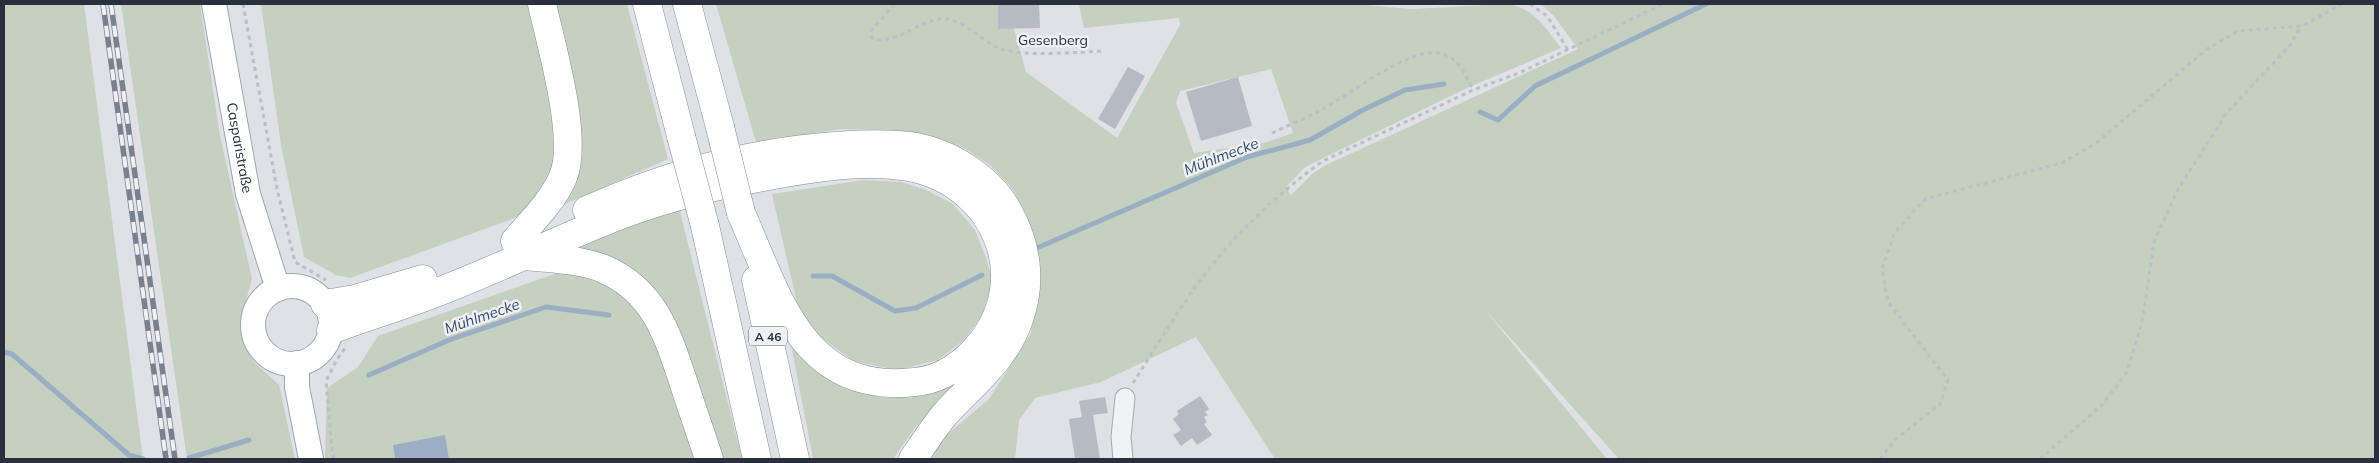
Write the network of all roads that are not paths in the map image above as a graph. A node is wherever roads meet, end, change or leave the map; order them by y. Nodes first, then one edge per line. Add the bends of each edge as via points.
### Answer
1 (214, 4) edge
2 (542, 4) edge
3 (647, 4) edge
4 (687, 4) edge
5 (741, 213) junction
6 (520, 249) junction
7 (278, 288) junction
8 (325, 304) junction
9 (357, 309) junction
10 (331, 330) junction
11 (297, 363) junction
12 (1125, 398) road end
13 (311, 459) edge
14 (709, 459) edge
15 (757, 459) edge
16 (795, 459) edge
17 (913, 459) edge
18 (1123, 459) edge

1 - 7 main road, Casparistraße via 248,194
2 - 6 highway via 566,115 568,160 557,189
3 - 15 highway, A 46, bridge via 705,226
4 - 5 highway, A 46, bridge
5 - 6 highway via 781,308 814,351 853,376 878,383 898,384 923,382 945,374 966,360 981,344 999,310 1004,292 1004,260 995,230 978,204 946,180 895,165 815,168 722,185
5 - 16 highway, A 46
6 - 9 highway via 442,291
6 - 14 highway via 605,270 624,280 641,296 667,332
6 - 17 highway via 630,191 732,160 823,147 867,145 910,146 958,163 994,192 1016,226 1026,262 1024,298 1019,318 1001,353 943,418
7 - 8 main road via 306,289
7 - 11 main road via 265,298 255,313 253,329 259,346 270,356 287,364
8 - 9 highway
8 - 10 main road
9 - 10 highway
10 - 11 main road via 320,352 310,360
11 - 13 main road via 297,387
12 - 18 street via 1121,436

